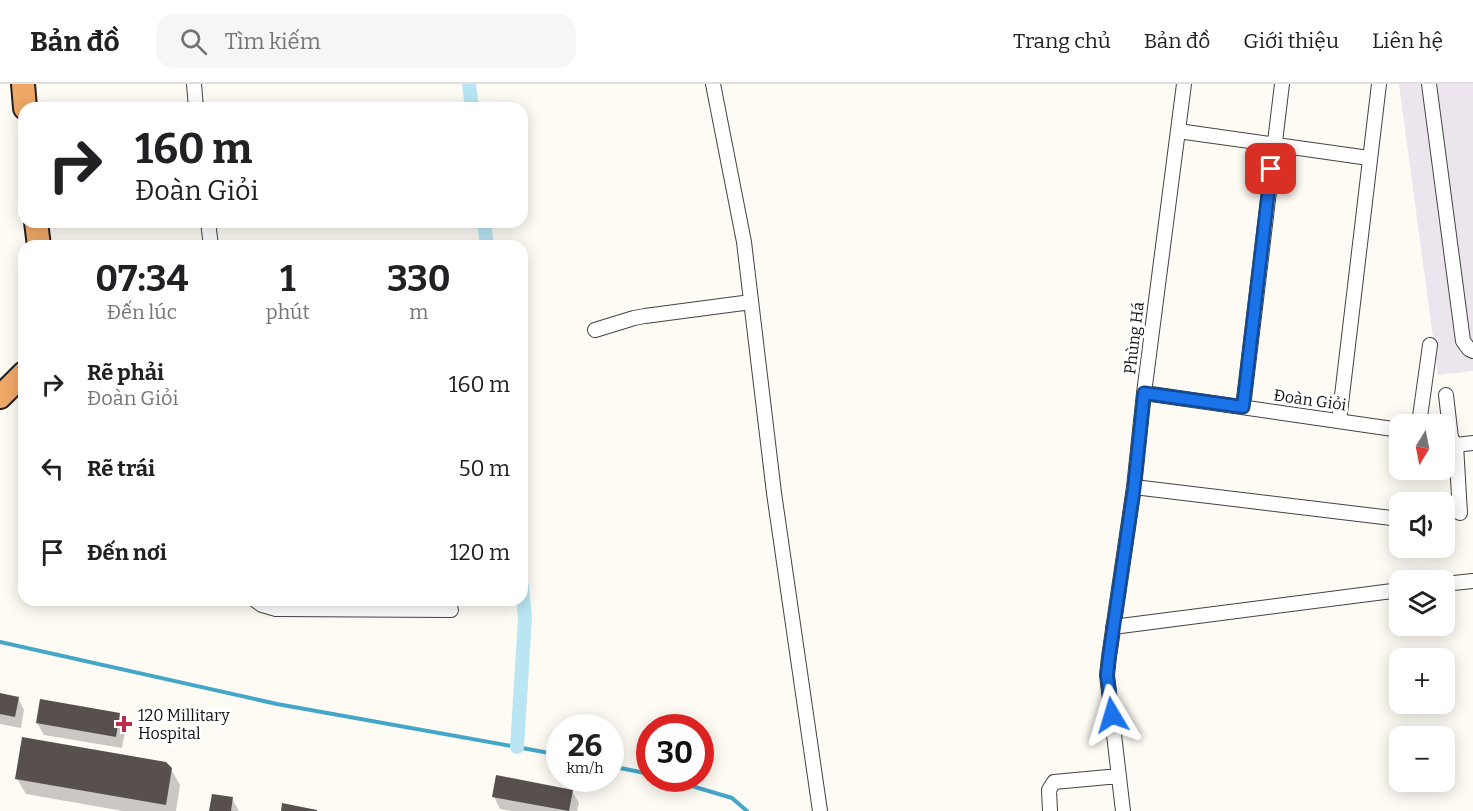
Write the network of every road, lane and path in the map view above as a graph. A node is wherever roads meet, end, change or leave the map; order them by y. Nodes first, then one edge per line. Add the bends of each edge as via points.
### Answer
1 (23, 84) edge
2 (194, 84) edge
3 (712, 84) edge
4 (1184, 84) edge
5 (1282, 84) edge
6 (1378, 84) edge
7 (1429, 84) edge
8 (24, 102) edge
9 (196, 102) edge
10 (1178, 131) junction
11 (1274, 146) junction
12 (1369, 158) junction
13 (745, 304) junction
14 (668, 319) dead end
15 (595, 330) dead end
16 (1430, 345) dead end
17 (1473, 351) edge
18 (18, 378) edge
19 (2, 392) edge
20 (1144, 393) junction
21 (1446, 396) dead end
22 (1243, 407) junction
23 (1420, 414) edge
24 (1448, 414) edge
25 (1338, 421) junction
26 (1389, 428) edge
27 (1455, 441) edge
28 (1473, 443) edge
29 (1455, 476) edge
30 (1134, 488) junction
31 (1460, 513) dead end
32 (1389, 518) edge
33 (1473, 580) edge
34 (1455, 582) edge
35 (1389, 591) edge
36 (266, 606) edge
37 (451, 610) dead end
38 (1113, 627) junction
39 (1119, 776) junction
40 (820, 811) edge
41 (1050, 811) edge
42 (1123, 811) edge

1 - 8 highway
2 - 9 street
3 - 13 street via 739,211
4 - 10 street, Phùng Há
5 - 11 street
6 - 12 street
7 - 17 street via 1463,341
10 - 11 street
10 - 20 street, Phùng Há
11 - 12 street
11 - 22 street
12 - 25 street
13 - 14 street via 729,312
13 - 15 street via 645,315
13 - 40 street
16 - 23 street
18 - 19 highway
20 - 22 street, Đoàn Giỏi
20 - 30 street, Phùng Há
21 - 24 street
22 - 25 street, Đoàn Giỏi
25 - 26 street, Đoàn Giỏi
27 - 28 street
29 - 31 street
30 - 32 street
30 - 38 street, Phùng Há
33 - 34 street
35 - 38 street
36 - 37 street
38 - 39 street, Phùng Há via 1107,675
39 - 41 street via 1054,783 1049,790
39 - 42 street, Phùng Há

